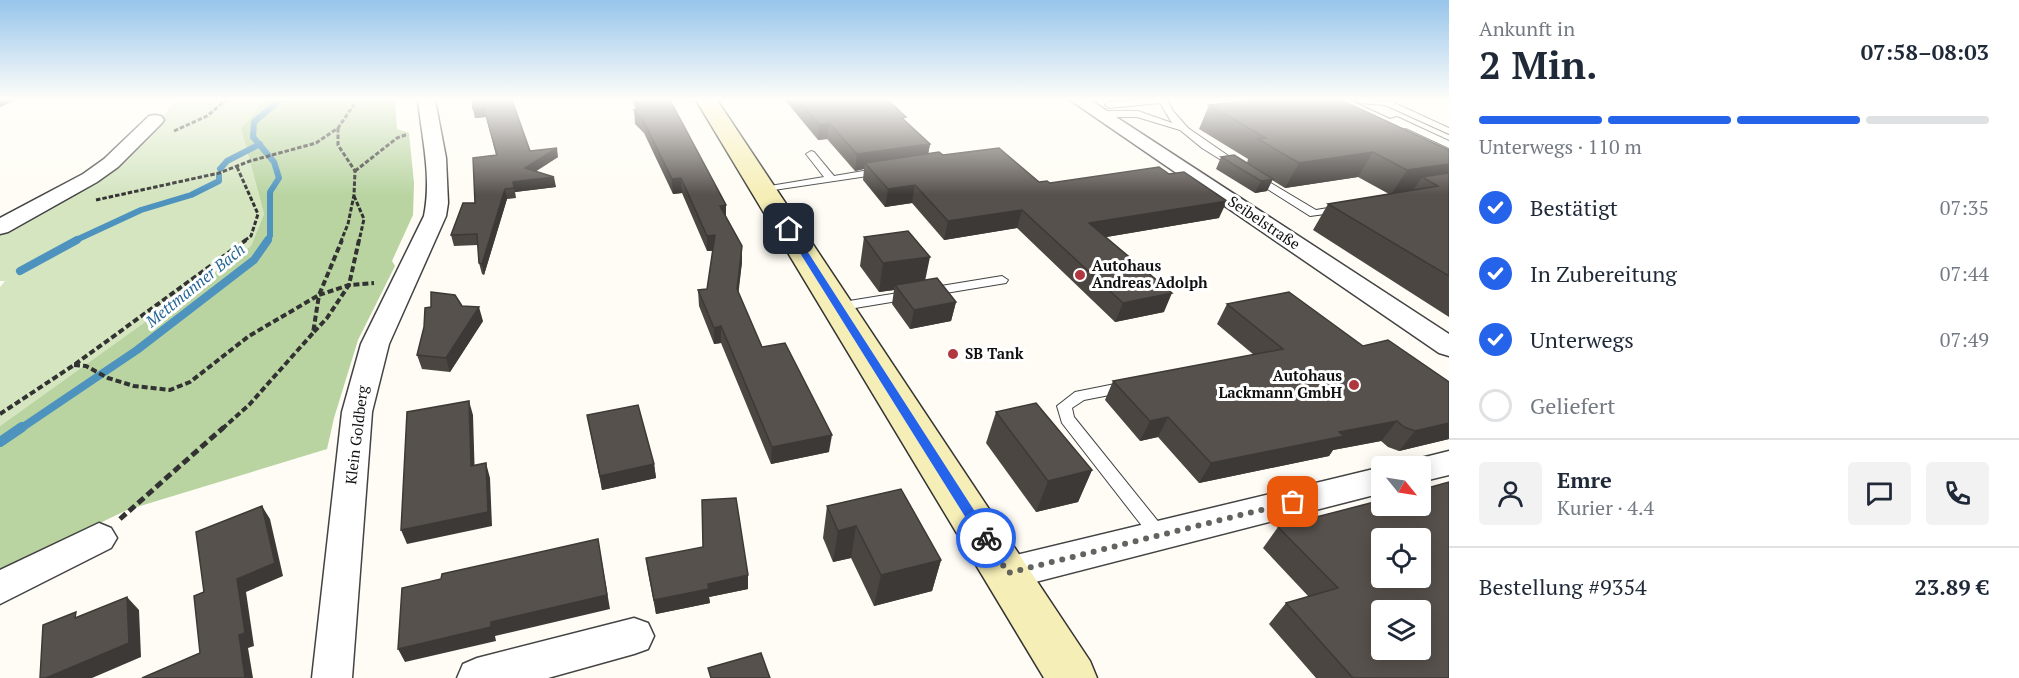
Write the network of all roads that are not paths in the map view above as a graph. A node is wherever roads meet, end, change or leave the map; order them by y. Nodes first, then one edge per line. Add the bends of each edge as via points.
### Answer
1 (143, 132) edge
2 (431, 132) edge
3 (727, 132) edge
4 (1127, 132) edge
5 (1188, 132) edge
6 (1389, 132) edge
7 (1396, 132) edge
8 (1409, 132) edge
9 (1420, 132) edge
10 (1431, 132) edge
11 (1449, 140) edge
12 (1407, 141) edge
13 (1449, 145) edge
14 (1449, 151) edge
15 (811, 154) dead end
16 (1449, 156) edge
17 (889, 170) edge
18 (831, 179) junction
19 (764, 190) junction
20 (1348, 208) edge
21 (0, 227) edge
22 (1002, 280) dead end
23 (837, 307) junction
24 (1449, 347) edge
25 (1144, 384) edge
26 (1449, 463) edge
27 (1431, 467) edge
28 (1371, 483) edge
29 (1159, 535) junction
30 (99, 538) road end
31 (1008, 573) junction
32 (0, 588) edge
33 (634, 636) dead end
34 (332, 678) edge
35 (477, 678) edge
36 (1072, 678) edge

1 - 21 street via 111,163
2 - 34 street, Klein Goldberg via 437,209 375,344 357,412
3 - 19 main road
4 - 24 street, Seibelstraße
5 - 20 lane via 1314,214
6 - 12 lane
7 - 16 lane
8 - 14 lane
9 - 13 lane
10 - 11 lane
15 - 18 lane
17 - 18 lane
18 - 19 lane
19 - 23 main road
22 - 23 lane
23 - 31 main road
25 - 29 lane via 1080,396 1064,406 1067,419
26 - 27 street
28 - 29 street
29 - 31 street
30 - 32 street
31 - 36 main road
33 - 35 street

